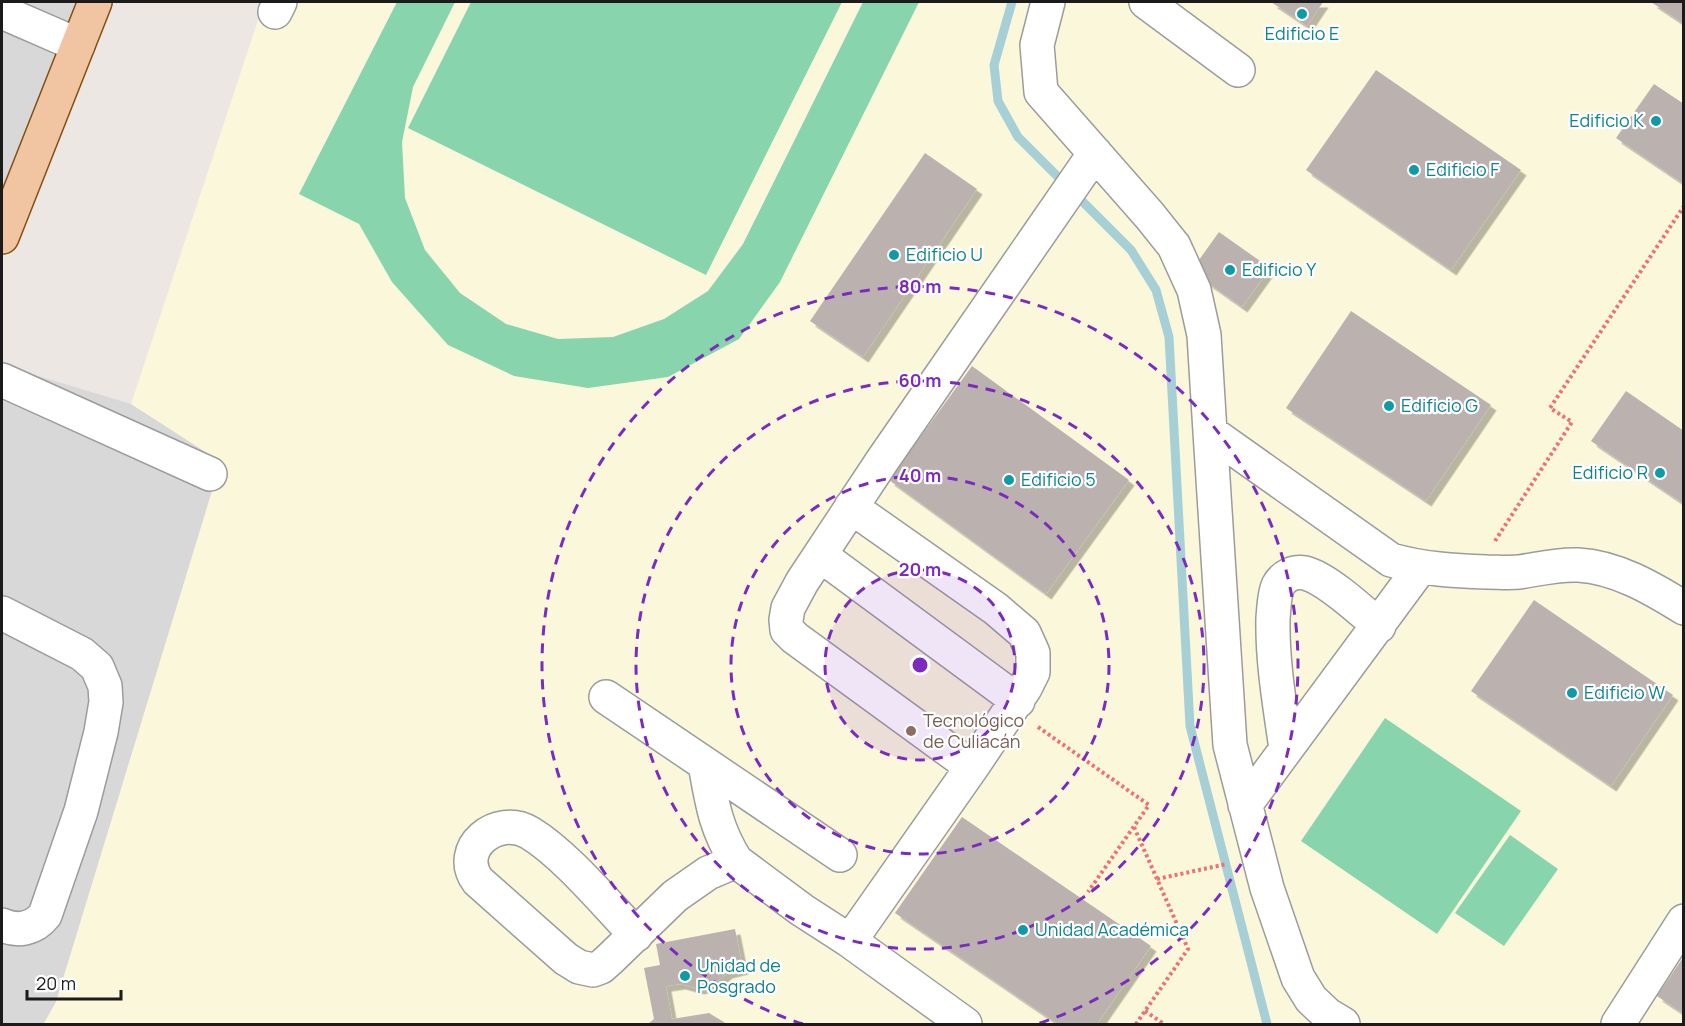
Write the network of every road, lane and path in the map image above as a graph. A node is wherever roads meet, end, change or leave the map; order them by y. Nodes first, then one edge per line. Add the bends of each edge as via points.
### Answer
1 (95, 2) edge
2 (1048, 2) edge
3 (1146, 2) edge
4 (2, 12) edge
5 (78, 45) junction
6 (1238, 70) dead end
7 (1090, 160) junction
8 (1683, 206) edge
9 (2, 237) edge
10 (2, 380) edge
11 (1210, 432) junction
12 (210, 474) dead end
13 (851, 507) junction
14 (819, 555) junction
15 (1420, 568) junction
16 (1474, 571) junction
17 (1683, 608) edge
18 (2, 613) edge
19 (1379, 626) junction
20 (606, 697) dead end
21 (1016, 705) junction
22 (1286, 749) junction
23 (705, 764) junction
24 (972, 767) junction
25 (1245, 805) junction
26 (1134, 826) junction
27 (840, 855) dead end
28 (736, 861) junction
29 (1213, 867) dead end
30 (1157, 879) junction
31 (1088, 892) dead end
32 (1683, 921) edge
33 (2, 925) edge
34 (636, 935) junction
35 (850, 941) junction
36 (1145, 1011) junction
37 (965, 1024) edge
38 (1136, 1024) edge
39 (1164, 1024) edge
40 (1343, 1024) edge
41 (1618, 1024) edge

1 - 5 main road
2 - 7 street via 1037,45 1041,92
3 - 6 street
4 - 5 street
5 - 9 main road
7 - 11 street via 1174,246 1194,291 1204,335
7 - 13 street
8 - 16 path via 1550,408 1572,422
10 - 12 street
11 - 15 street via 1391,560
11 - 25 street via 1230,745
13 - 14 street
13 - 21 street via 1024,633 1033,653 1033,672
14 - 21 street
14 - 24 street via 788,608 787,630
15 - 16 street
15 - 19 street
16 - 17 street via 1517,572 1580,565 1651,587
18 - 33 street via 82,654 102,676 106,702 81,811 45,915 26,928
19 - 22 street
19 - 22 street via 1306,573 1293,573 1277,587 1273,634
20 - 23 street
21 - 24 street
21 - 26 path via 1149,806
22 - 25 street
23 - 27 street
23 - 28 street via 713,813
24 - 35 street
25 - 40 street via 1267,888 1298,978 1311,999
26 - 30 path
26 - 31 path
28 - 34 street via 683,890
28 - 35 street
29 - 30 path
30 - 36 path via 1188,949
32 - 41 street
34 - 34 street via 568,865 528,832 500,827 475,848 470,867 478,882 574,964 586,969 601,967
35 - 37 street
36 - 38 path
36 - 39 path

